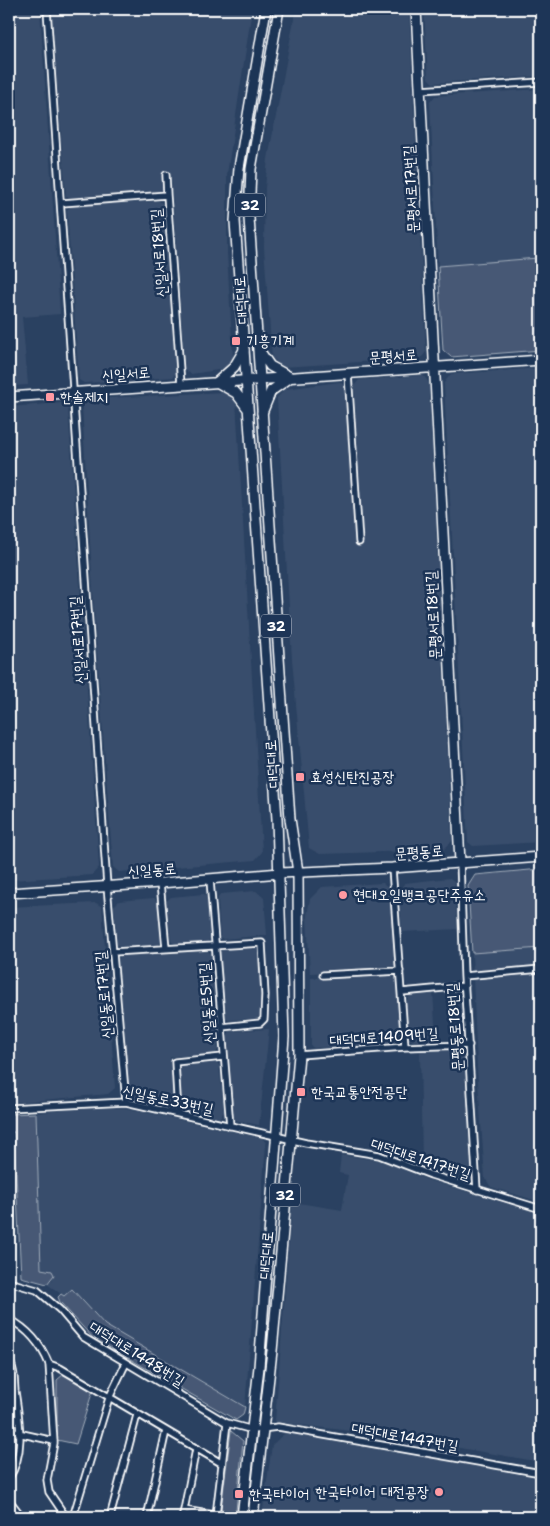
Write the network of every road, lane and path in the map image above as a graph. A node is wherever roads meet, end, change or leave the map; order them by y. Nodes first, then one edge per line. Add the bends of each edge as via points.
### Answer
1 (47, 9) edge
2 (266, 9) edge
3 (280, 9) edge
4 (416, 9) edge
5 (541, 82) edge
6 (420, 90) junction
7 (166, 175) dead end
8 (167, 195) junction
9 (62, 203) junction
10 (258, 349) junction
11 (244, 350) junction
12 (541, 360) edge
13 (434, 367) junction
14 (348, 373) junction
15 (290, 377) junction
16 (260, 379) junction
17 (246, 380) junction
18 (217, 382) junction
19 (181, 384) junction
20 (73, 392) junction
21 (9, 397) edge
22 (250, 414) junction
23 (261, 416) junction
24 (359, 542) dead end
25 (541, 857) edge
26 (460, 862) junction
27 (392, 868) junction
28 (280, 872) junction
29 (298, 872) junction
30 (210, 880) junction
31 (160, 883) junction
32 (107, 886) junction
33 (9, 893) edge
34 (216, 946) junction
35 (166, 948) junction
36 (112, 952) junction
37 (541, 970) edge
38 (400, 971) junction
39 (323, 975) dead end
40 (464, 976) junction
41 (465, 986) junction
42 (402, 992) junction
43 (222, 1026) junction
44 (469, 1045) junction
45 (405, 1047) junction
46 (300, 1055) junction
47 (223, 1057) junction
48 (126, 1102) junction
49 (9, 1108) edge
50 (178, 1113) junction
51 (230, 1126) junction
52 (275, 1136) junction
53 (291, 1139) junction
54 (477, 1190) junction
55 (541, 1209) edge
56 (9, 1282) edge
57 (9, 1319) edge
58 (9, 1361) edge
59 (126, 1363) junction
60 (49, 1364) junction
61 (109, 1398) junction
62 (137, 1415) junction
63 (227, 1423) junction
64 (253, 1430) junction
65 (264, 1430) junction
66 (9, 1431) edge
67 (166, 1431) junction
68 (20, 1435) junction
69 (54, 1441) junction
70 (196, 1449) junction
71 (221, 1463) junction
72 (541, 1473) edge
73 (9, 1478) edge
74 (9, 1500) edge
75 (184, 1510) junction
76 (216, 1515) junction
77 (22, 1517) edge
78 (66, 1517) edge
79 (73, 1517) edge
80 (110, 1517) edge
81 (146, 1517) edge
82 (182, 1517) edge
83 (226, 1517) edge
84 (242, 1517) edge
85 (253, 1517) edge

1 - 9 street
2 - 11 main road, 대덕대로 / 32 via 239,168 235,221
3 - 10 main road, 대덕대로 / 32 via 251,169 249,218
4 - 6 main road, 문평서로17번길
5 - 6 street
6 - 13 main road, 문평서로17번길
7 - 8 street
8 - 9 street, 신일서로18번길
8 - 19 street, 신일서로18번길
9 - 20 street
10 - 15 main road via 270,366
10 - 16 main road, 대덕대로 / 32
11 - 17 main road, 대덕대로 / 32
11 - 18 main road via 234,367
12 - 13 main road, 문평서로
13 - 14 main road, 문평서로
13 - 26 main road, 문평서로18번길
14 - 15 main road, 문평서로
14 - 24 street
15 - 16 main road, 문평서로
15 - 23 main road via 272,391
16 - 17 main road, 문평서로
16 - 23 main road, 대덕대로 / 32
17 - 18 main road, 신일서로
17 - 22 main road, 대덕대로 / 32
18 - 19 main road, 신일서로
18 - 22 main road via 236,394
19 - 20 main road, 신일서로
20 - 21 main road, 신일서로
20 - 32 street, 신일서로17번길
22 - 28 main road, 대덕대로 / 32
23 - 29 main road, 대덕대로 / 32 via 290,819
25 - 26 main road, 문평동로
26 - 27 main road, 문평동로
26 - 40 street, 문평동로18번길
27 - 29 main road, 문평동로
27 - 38 street
28 - 29 main road, 신일동로
28 - 30 main road, 신일동로
28 - 52 main road, 대덕대로 / 32 via 284,1037
29 - 46 main road, 대덕대로 / 32
30 - 31 main road, 신일동로
30 - 34 street, 신일동로5번길
31 - 32 main road, 신일동로
31 - 35 street
32 - 33 main road, 신일동로
32 - 36 street, 신일동로17번길
34 - 35 street
34 - 43 street, 신일동로5번길
34 - 43 street via 262,943 264,1019 260,1023
35 - 36 street
36 - 48 street, 신일동로17번길
37 - 40 street
38 - 39 street
38 - 42 street
40 - 41 street, 문평동로18번길
41 - 42 street
41 - 44 street, 문평동로18번길
42 - 45 street
43 - 47 street, 신일동로5번길
44 - 45 street, 대덕대로1409번길
44 - 54 street, 문평동로18번길
45 - 46 street, 대덕대로1409번길
46 - 53 main road, 대덕대로 / 32
47 - 50 street via 175,1062
47 - 51 street, 신일동로5번길
48 - 49 street, 신일동로33번길
48 - 50 street, 신일동로33번길
50 - 51 street, 신일동로33번길
51 - 52 street, 신일동로33번길
52 - 53 street, 신일동로33번길
52 - 64 main road, 대덕대로 / 32
53 - 54 street, 대덕대로1417번길 via 379,1155
53 - 65 main road, 대덕대로 / 32
54 - 55 street, 대덕대로1417번길
56 - 59 street, 대덕대로1448번길 via 37,1290 83,1337
57 - 60 street via 26,1328 45,1353
58 - 68 street via 14,1374
59 - 61 street
59 - 63 street, 대덕대로1448번길
60 - 61 street
60 - 69 street
61 - 62 street
61 - 79 street
62 - 67 street
62 - 80 street
63 - 64 street, 대덕대로1448번길
63 - 71 street
64 - 65 street, 대덕대로1448번길
64 - 84 main road, 대덕대로 / 32
65 - 72 street, 대덕대로1447번길 via 278,1427
65 - 85 main road, 대덕대로 / 32
66 - 68 street
67 - 70 street
67 - 81 street
68 - 69 street
68 - 73 street via 16,1464
69 - 78 street via 47,1480 49,1492
70 - 71 street
70 - 75 street
71 - 76 street
74 - 77 street
75 - 76 street
75 - 82 street
76 - 83 street

